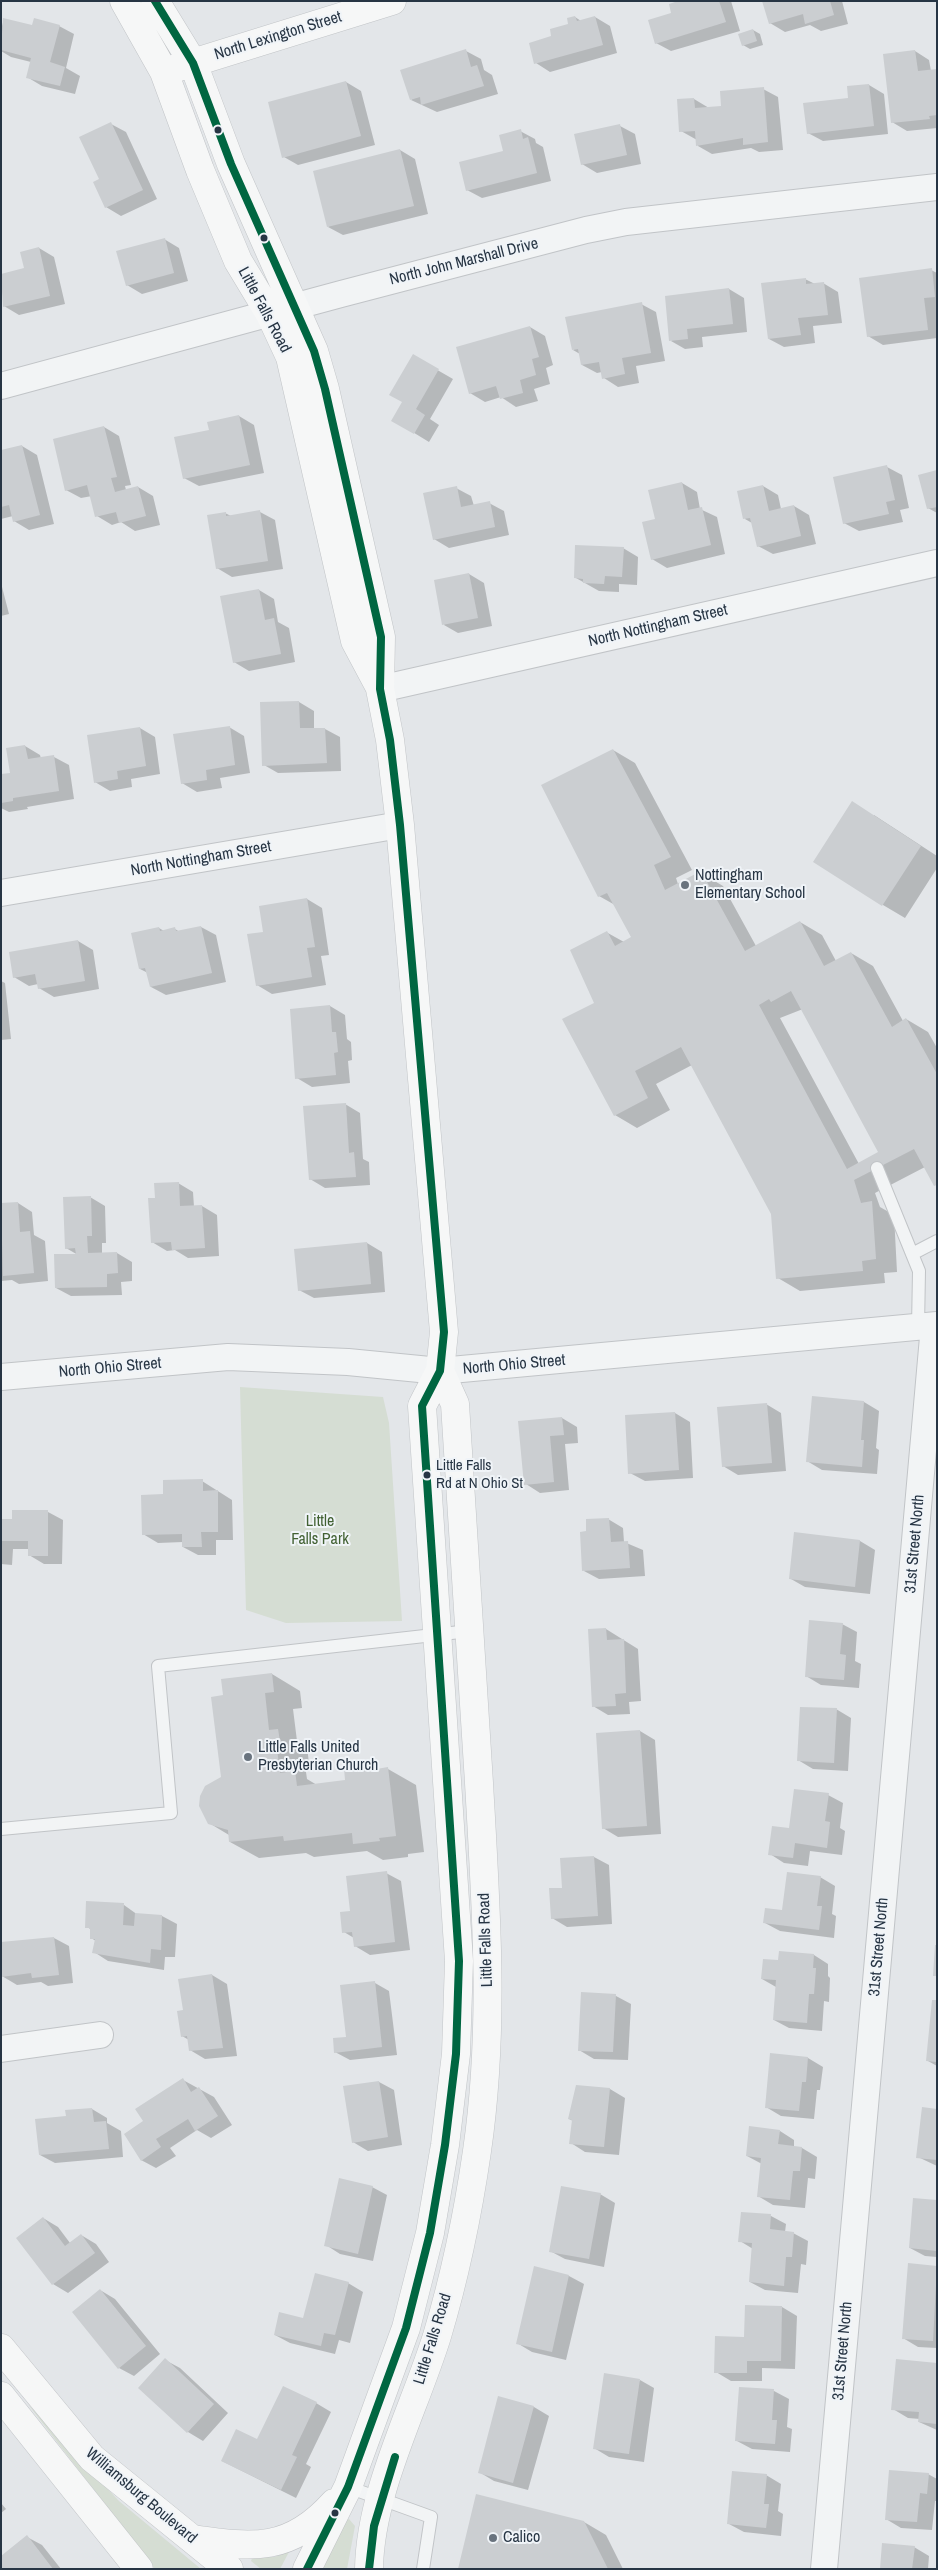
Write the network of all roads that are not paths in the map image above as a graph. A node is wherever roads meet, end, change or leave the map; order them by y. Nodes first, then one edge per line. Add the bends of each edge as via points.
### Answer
1 (124, 1) edge
2 (155, 1) edge
3 (178, 1) edge
4 (392, 1) edge
5 (193, 63) junction
6 (164, 72) junction
7 (937, 187) edge
8 (296, 307) junction
9 (270, 314) junction
10 (1, 386) edge
11 (937, 563) edge
12 (380, 689) junction
13 (400, 825) junction
14 (1, 893) edge
15 (877, 1168) dead end
16 (937, 1241) edge
17 (912, 1254) junction
18 (930, 1326) edge
19 (440, 1371) junction
20 (1, 1377) edge
21 (470, 1631) junction
22 (438, 1635) junction
23 (1, 1829) edge
24 (100, 2035) dead end
25 (1, 2049) edge
26 (456, 2054) junction
27 (487, 2055) junction
28 (1, 2348) edge
29 (1, 2396) edge
30 (348, 2487) junction
31 (380, 2498) junction
32 (190, 2539) junction
33 (138, 2569) edge
34 (229, 2569) edge
35 (307, 2569) edge
36 (369, 2569) edge
37 (423, 2569) edge
38 (824, 2569) edge

1 - 6 street, Little Falls Road
2 - 5 street, Little Falls Road
3 - 5 street
4 - 5 street, North Lexington Street
5 - 6 street, North Lexington Street
5 - 8 street, Little Falls Road via 232,164
6 - 9 street, Little Falls Road via 238,261
7 - 8 street, North John Marshall Drive via 626,222
8 - 9 street, North John Marshall Drive
8 - 12 street, Little Falls Road via 325,389 381,637
9 - 10 street, North John Marshall Drive
9 - 12 street, Little Falls Road via 290,357 299,390 355,641
11 - 12 street, North Nottingham Street
12 - 13 street, Little Falls Road
13 - 14 street, North Nottingham Street
13 - 19 street, Little Falls Road via 444,1332
15 - 17 lane
16 - 17 lane
17 - 18 lane via 919,1271
18 - 19 street, North Ohio Street
18 - 38 street, 31st Street North
19 - 20 street, North Ohio Street via 348,1362 228,1358
19 - 21 street, Little Falls Road via 455,1404
19 - 22 street, Little Falls Road via 422,1406
21 - 22 lane
21 - 27 street, Little Falls Road via 489,1960
22 - 23 lane via 158,1666 171,1813
22 - 26 street, Little Falls Road via 459,1961
24 - 25 street
26 - 27 lane
26 - 30 street, Little Falls Road via 446,2145 428,2242 406,2328
27 - 31 street, Little Falls Road via 477,2150 461,2238 437,2335
28 - 32 street, Williamsburg Boulevard via 92,2458
29 - 33 street, Williamsburg Boulevard
30 - 31 lane
30 - 32 street via 322,2516 295,2536 271,2543 237,2546
30 - 35 street, Little Falls Road
31 - 36 street, Little Falls Road via 370,2545
31 - 37 lane via 431,2517
32 - 34 street, Williamsburg Boulevard

